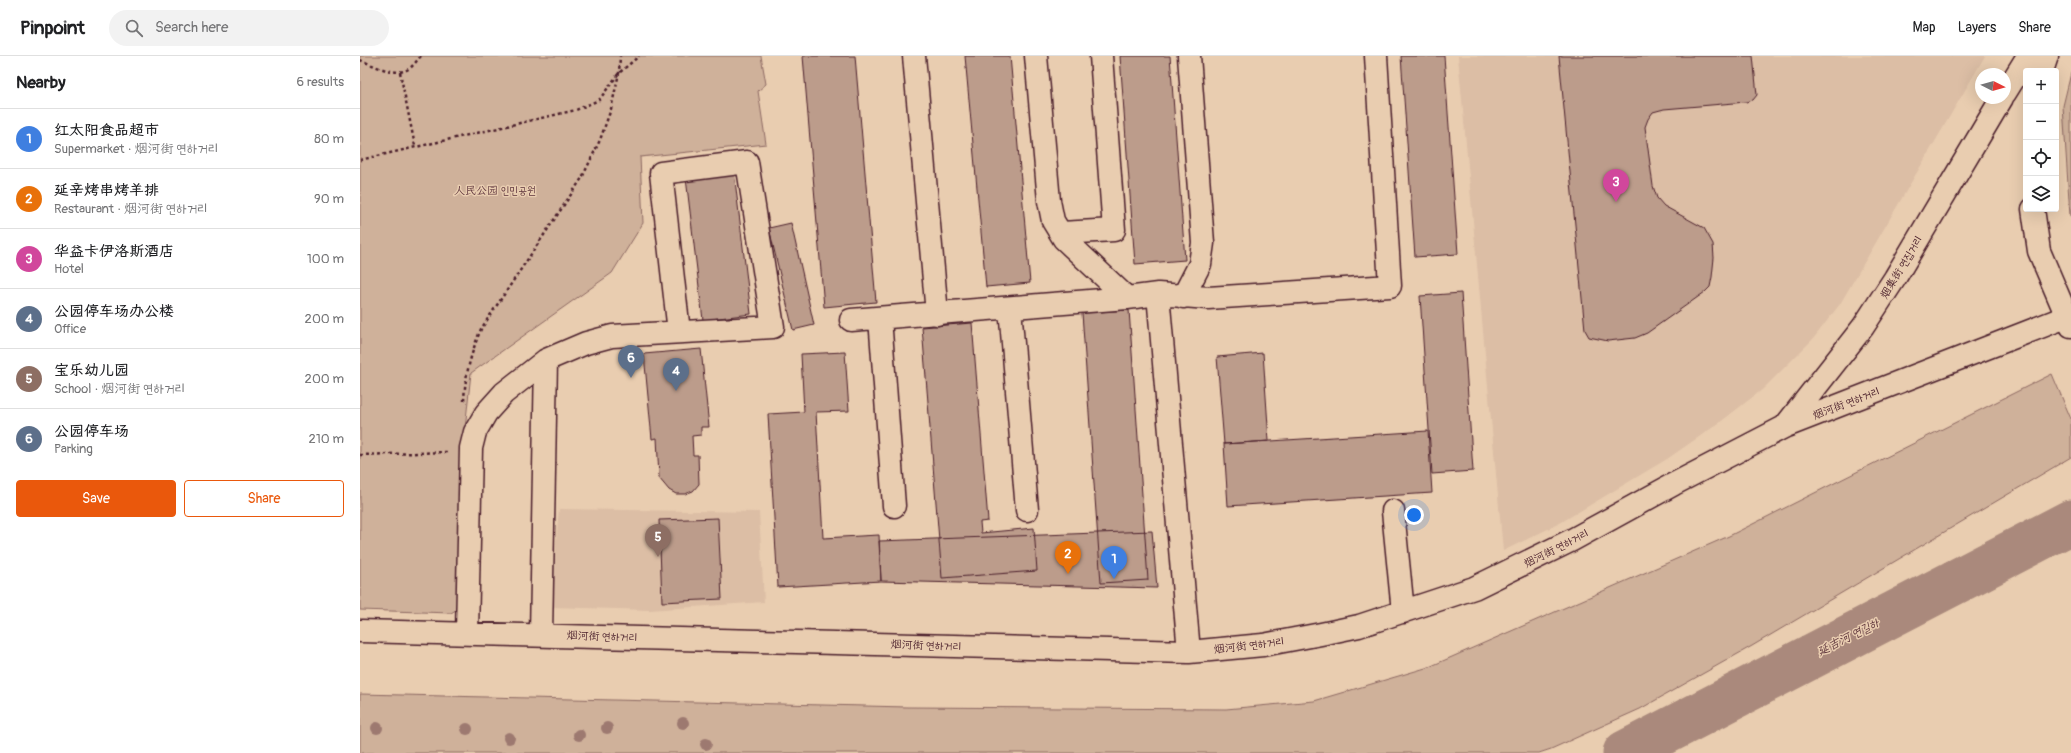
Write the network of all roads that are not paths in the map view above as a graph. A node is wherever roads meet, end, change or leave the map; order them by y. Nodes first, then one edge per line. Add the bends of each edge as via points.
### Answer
1 (914, 56) edge
2 (1036, 56) edge
3 (1100, 56) edge
4 (1189, 56) edge
5 (1376, 56) edge
6 (2028, 56) edge
7 (2047, 56) edge
8 (2043, 68) edge
9 (2011, 84) edge
10 (1998, 104) edge
11 (2033, 212) edge
12 (1061, 233) junction
13 (1158, 294) junction
14 (1183, 297) junction
15 (1127, 298) junction
16 (1010, 308) junction
17 (936, 314) junction
18 (2070, 317) edge
19 (880, 318) junction
20 (851, 320) dead end
21 (679, 332) junction
22 (546, 360) junction
23 (1786, 426) junction
24 (894, 506) dead end
25 (1027, 510) dead end
26 (1393, 511) dead end
27 (1403, 612) junction
28 (360, 631) edge
29 (467, 633) junction
30 (541, 635) junction
31 (1189, 652) junction

1 - 17 street
2 - 12 street via 1049,201 1053,222
3 - 12 street via 1114,230
4 - 14 street via 1202,243 1200,264
5 - 14 street via 1390,286 1208,298
6 - 9 street
7 - 8 street
10 - 23 street, 烟集街 연집거리 via 1863,327
11 - 18 street via 2038,251
12 - 15 street via 1064,239
13 - 14 street
13 - 15 street
13 - 31 street
15 - 16 street
16 - 17 street
16 - 25 street
17 - 19 street
18 - 23 street, 烟河街 연하거리
19 - 20 street
19 - 24 street
21 - 21 street via 773,327 747,162 661,173
21 - 22 street via 612,336 586,343
22 - 29 street via 504,393 486,413 475,432 471,448
22 - 30 street
23 - 27 street, 烟河街 연하거리 via 1572,540 1474,588
26 - 27 street
27 - 31 street, 烟河街 연하거리 via 1359,626 1263,645
28 - 29 street, 烟河街 연하거리
29 - 30 street, 烟河街 연하거리
30 - 31 street, 烟河街 연하거리

